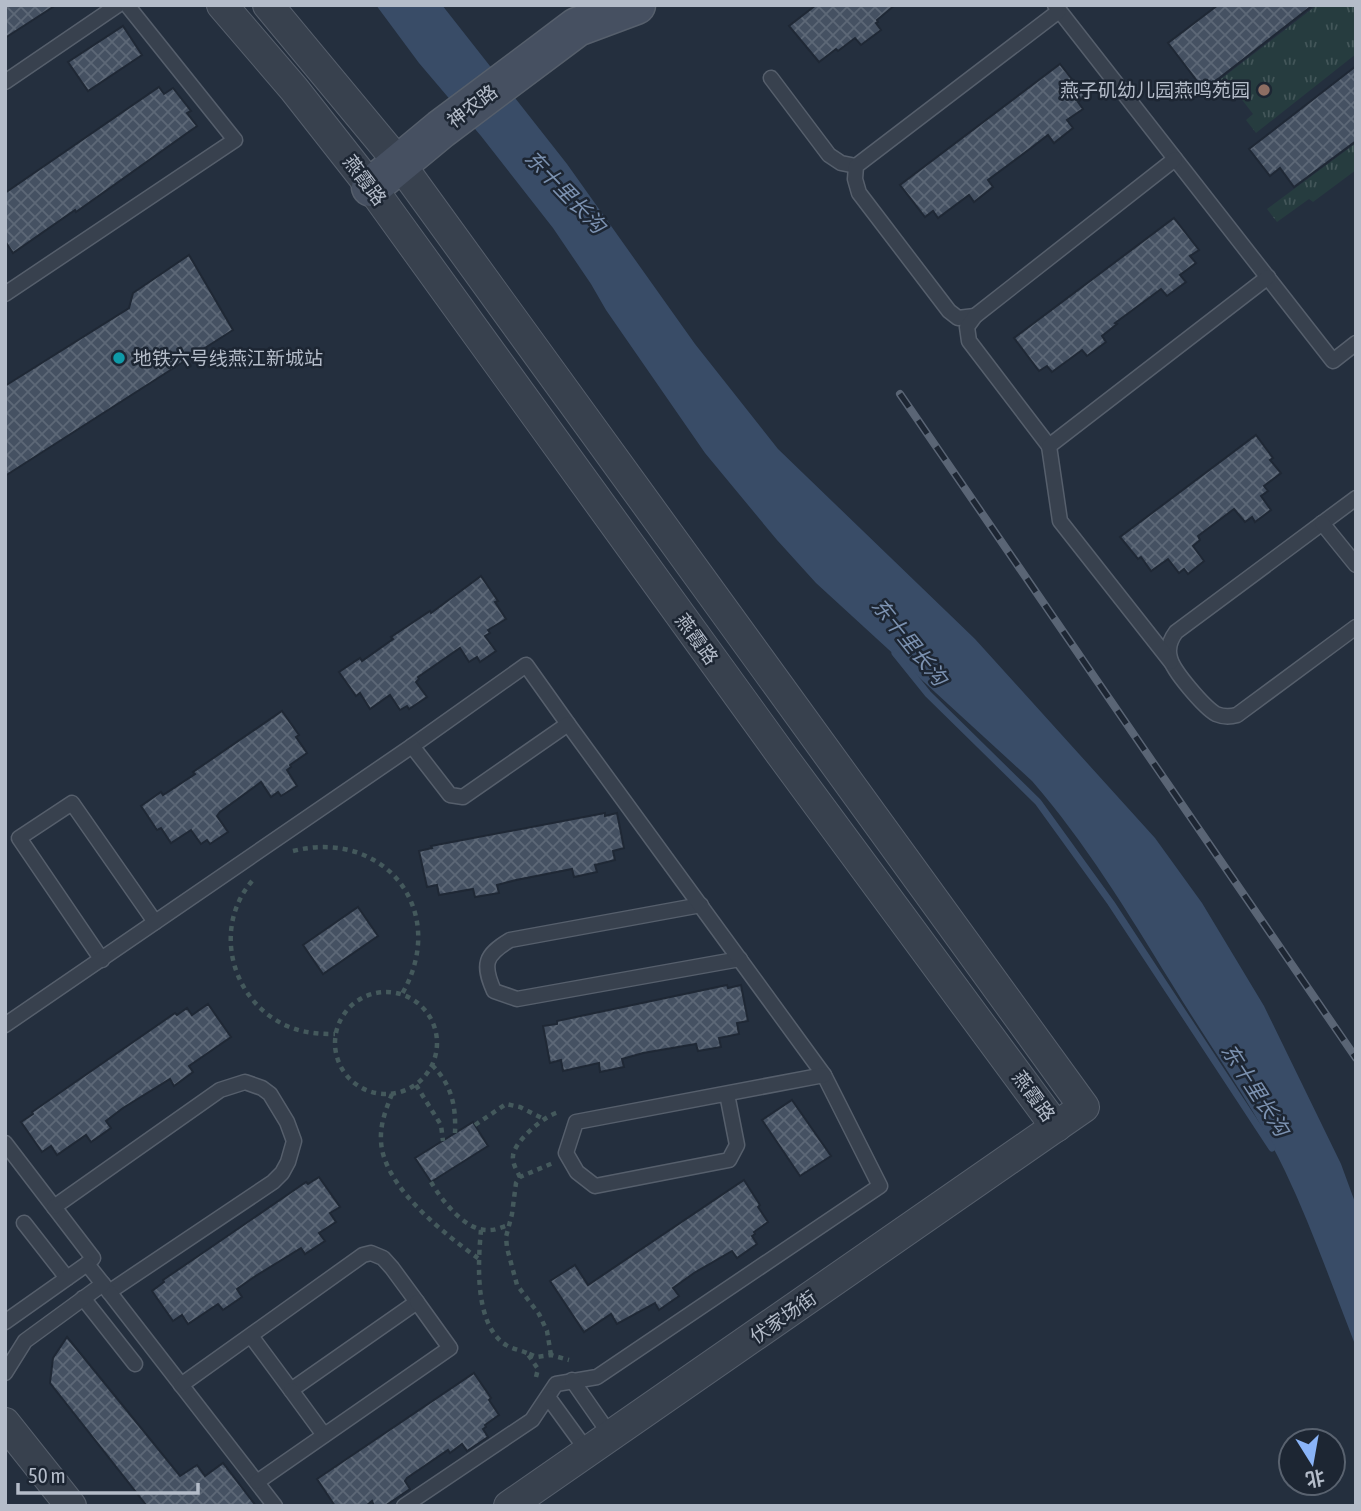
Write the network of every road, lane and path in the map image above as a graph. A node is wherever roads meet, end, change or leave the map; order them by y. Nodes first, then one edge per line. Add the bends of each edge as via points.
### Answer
1 (118, 5) edge
2 (127, 5) edge
3 (222, 5) edge
4 (268, 5) edge
5 (636, 5) edge
6 (1057, 8) edge
7 (583, 16) edge
8 (771, 78) dead end
9 (5, 82) edge
10 (1175, 159) junction
11 (400, 164) junction
12 (856, 166) junction
13 (370, 187) junction
14 (1268, 277) junction
15 (5, 294) edge
16 (975, 316) junction
17 (1356, 343) edge
18 (1049, 446) junction
19 (1356, 498) edge
20 (1322, 523) junction
21 (1356, 565) edge
22 (1356, 627) edge
23 (1171, 662) junction
24 (568, 724) junction
25 (412, 746) junction
26 (283, 856) dead end
27 (258, 873) dead end
28 (701, 905) junction
29 (155, 922) junction
30 (740, 959) junction
31 (102, 960) junction
32 (402, 994) junction
33 (5, 1024) edge
34 (335, 1034) junction
35 (432, 1065) junction
36 (824, 1075) junction
37 (416, 1085) junction
38 (392, 1094) junction
39 (727, 1094) junction
40 (544, 1119) junction
41 (576, 1122) junction
42 (475, 1125) dead end
43 (1056, 1127) junction
44 (455, 1133) dead end
45 (443, 1141) dead end
46 (5, 1143) edge
47 (566, 1153) junction
48 (520, 1177) junction
49 (431, 1182) dead end
50 (54, 1207) junction
51 (24, 1223) dead end
52 (510, 1225) junction
53 (481, 1230) junction
54 (479, 1259) junction
55 (87, 1264) junction
56 (67, 1278) junction
57 (106, 1288) junction
58 (83, 1298) junction
59 (417, 1302) junction
60 (5, 1322) edge
61 (251, 1335) junction
62 (527, 1353) dead end
63 (551, 1355) dead end
64 (135, 1364) dead end
65 (5, 1373) edge
66 (572, 1380) junction
67 (181, 1385) junction
68 (291, 1390) junction
69 (548, 1397) junction
70 (5, 1423) edge
71 (324, 1435) junction
72 (600, 1444) junction
73 (257, 1482) junction
74 (71, 1506) edge
75 (275, 1506) edge
76 (404, 1506) edge
77 (509, 1506) edge

1 - 9 lane
2 - 15 lane via 235,140
3 - 13 street, 燕霞路
4 - 11 street, 燕霞路
5 - 7 street, 神农路
6 - 10 lane
6 - 12 lane
7 - 11 street, 神农路
8 - 12 lane via 830,155
10 - 14 lane
10 - 16 lane
11 - 13 street, 神农路
11 - 43 street, 燕霞路 via 1084,1107
12 - 16 lane via 859,193 949,311 957,318
13 - 43 street, 燕霞路
14 - 17 lane via 1333,360
14 - 18 lane
16 - 18 lane via 967,327 969,341
18 - 23 lane via 1060,521
19 - 20 lane
20 - 21 lane
20 - 23 lane via 1176,632 1169,647
22 - 23 lane via 1229,717 1208,708
24 - 25 lane via 463,797 450,795
24 - 25 lane via 526,665
24 - 28 lane
25 - 29 lane
26 - 32 path via 312,846 351,849 386,868 400,883 414,909 419,938 412,977
27 - 34 path via 236,906 231,925 233,965 241,983 251,1000 275,1020 304,1032
28 - 30 lane
28 - 30 lane via 510,940 487,960 486,975 494,991 517,999
29 - 31 lane
29 - 31 lane via 72,803 19,838
30 - 36 lane
31 - 33 lane
32 - 34 path via 384,992 357,1000 347,1009
32 - 35 path via 430,1016 438,1040
34 - 38 path via 344,1073 365,1090
35 - 37 path
35 - 44 path via 453,1098
36 - 39 lane
36 - 66 lane via 880,1186 597,1377
37 - 38 path
37 - 45 path via 441,1125
38 - 54 path via 381,1125 386,1165 419,1208
39 - 41 lane
39 - 47 lane via 737,1144 729,1160 595,1186 577,1172
40 - 41 path via 557,1112
40 - 42 path via 506,1104
40 - 48 path via 515,1147 512,1158
41 - 47 lane
43 - 72 street, 伏家场街
46 - 50 lane
47 - 48 path
48 - 52 path
49 - 53 path via 453,1212
50 - 55 lane via 93,1258
50 - 57 lane via 220,1090 245,1082 262,1088 288,1122 294,1141 274,1182
51 - 56 lane
52 - 53 path
52 - 63 path via 506,1237 513,1273 540,1314
53 - 54 path
54 - 62 path via 481,1297 495,1336
55 - 56 lane
55 - 57 lane
56 - 60 lane
57 - 58 lane
57 - 67 lane
58 - 64 lane
58 - 65 lane via 25,1340
59 - 61 lane via 383,1258 371,1253
59 - 68 lane
59 - 71 lane via 450,1348
61 - 67 lane
61 - 68 lane
66 - 69 lane via 556,1384
66 - 72 lane
67 - 73 lane
68 - 71 lane
69 - 72 lane
69 - 76 lane via 532,1420
70 - 74 street
71 - 73 lane
72 - 77 street, 伏家场街
73 - 75 lane

